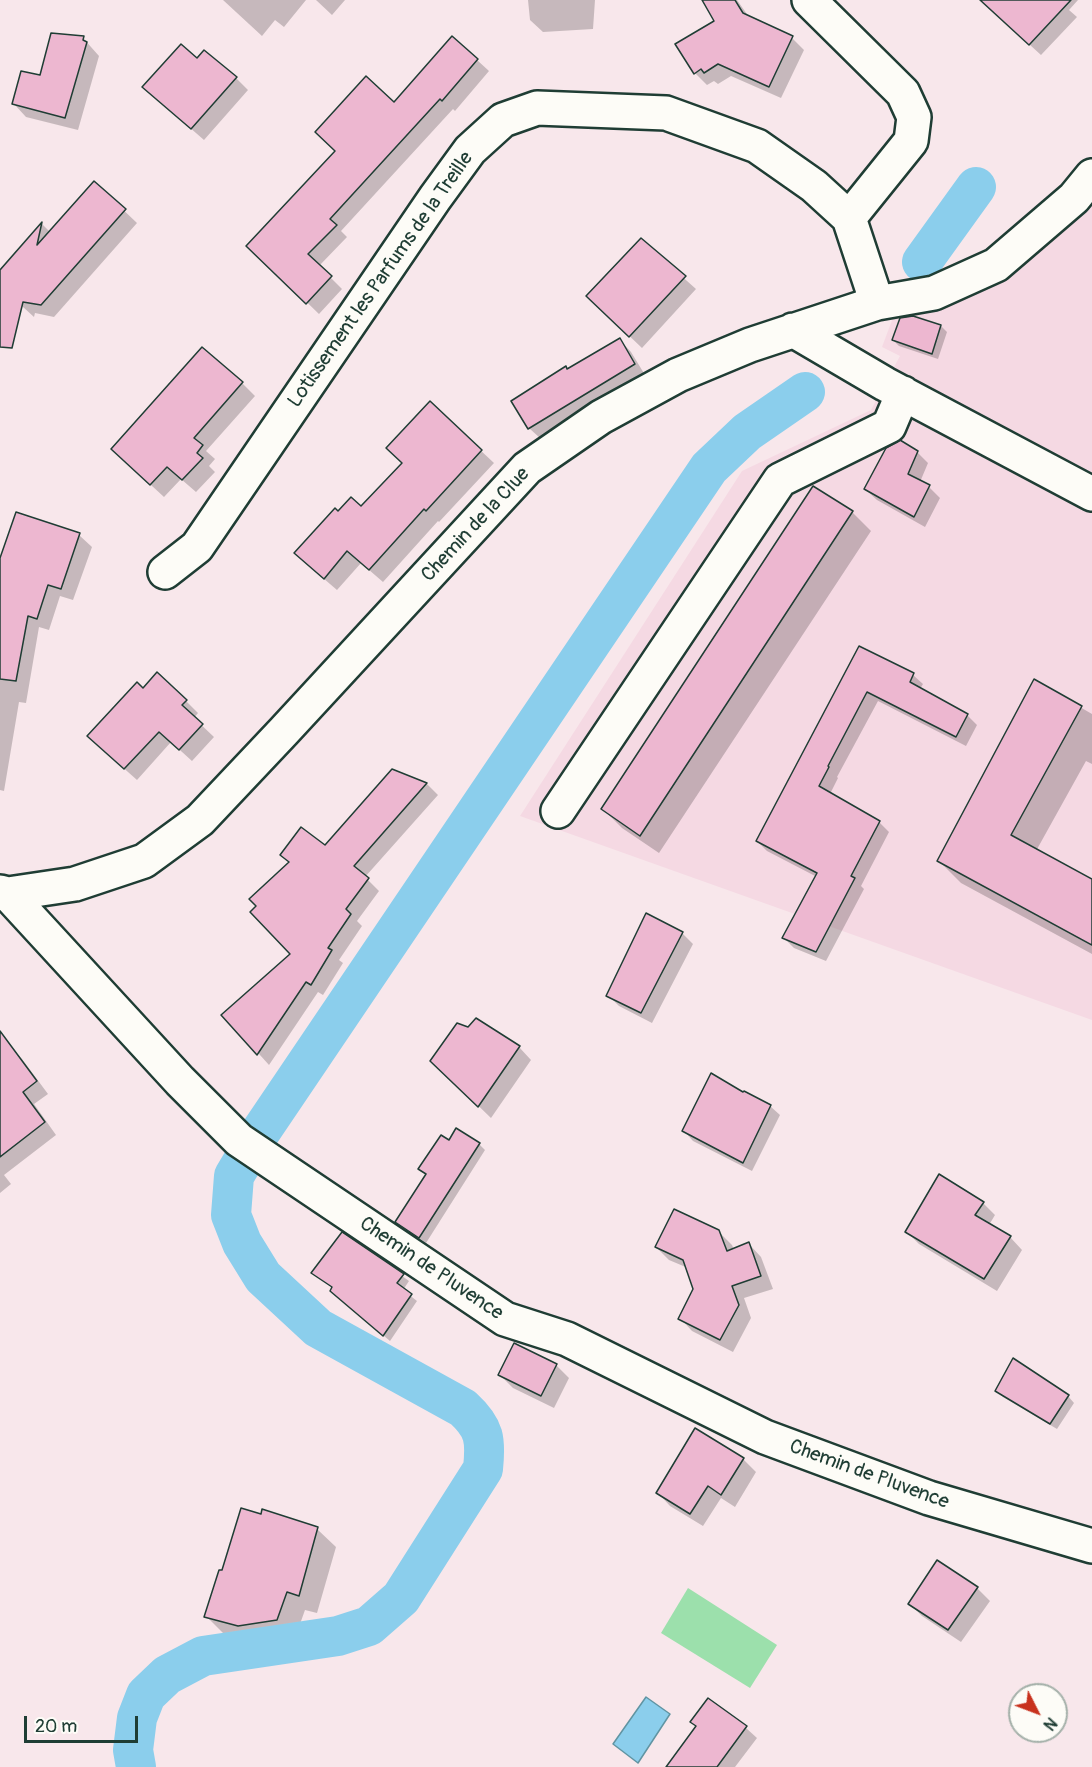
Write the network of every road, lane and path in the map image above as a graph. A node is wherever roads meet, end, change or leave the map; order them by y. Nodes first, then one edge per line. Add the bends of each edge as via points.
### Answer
1 (809, 0) edge
2 (1092, 176) edge
3 (849, 218) junction
4 (877, 303) junction
5 (793, 330) junction
6 (903, 393) junction
7 (1092, 494) edge
8 (165, 572) dead end
9 (558, 811) dead end
10 (4, 893) edge
11 (1092, 1546) edge

1 - 3 street via 903,93 914,117 911,141
2 - 4 street, Chemin de la Clue via 1074,198 996,265 934,293
3 - 4 street, Lotissement les Parfums de la Treille
3 - 8 street, Lotissement les Parfums de la Treille via 814,186 758,146 666,113 537,108 503,120 470,150 435,198 197,547
4 - 5 street, Chemin de la Clue
5 - 6 street
5 - 10 street, Chemin de la Clue via 678,375 601,417 527,468 200,820 144,861 75,884
6 - 7 street
6 - 9 street via 889,426 780,480
10 - 11 street, Chemin de Pluvence via 239,1140 504,1319 567,1339 765,1437 929,1498

